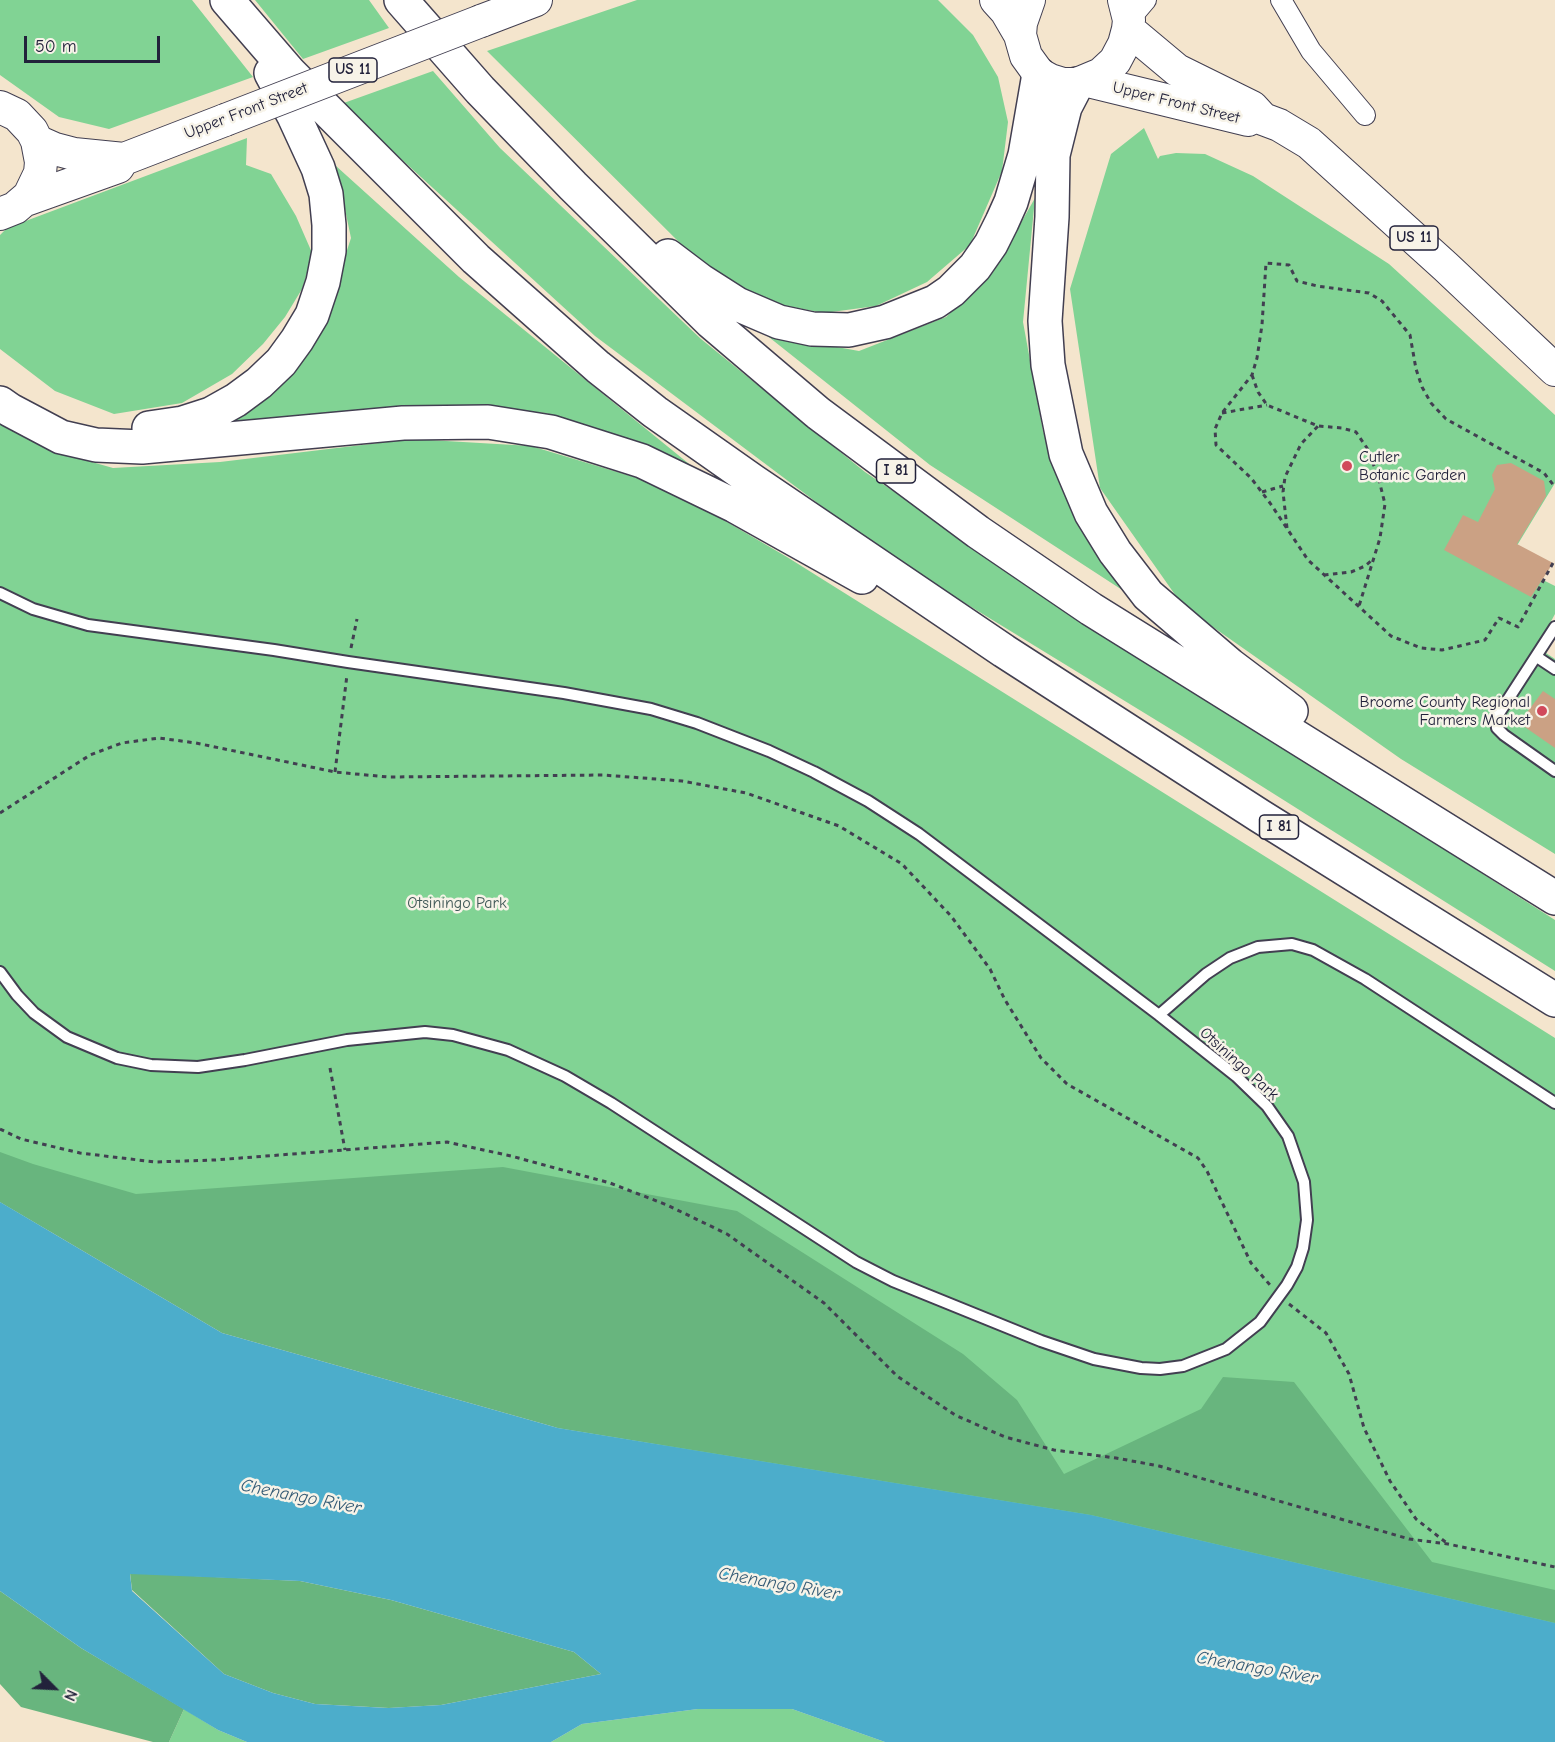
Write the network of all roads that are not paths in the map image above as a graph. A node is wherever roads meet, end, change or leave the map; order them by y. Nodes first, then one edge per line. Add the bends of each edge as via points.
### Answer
1 (401, 0) edge
2 (537, 0) edge
3 (996, 0) edge
4 (1029, 0) edge
5 (1281, 0) edge
6 (234, 8) edge
7 (1132, 12) edge
8 (1020, 35) junction
9 (1039, 74) junction
10 (1082, 83) junction
11 (0, 107) edge
12 (1365, 115) dead end
13 (1263, 119) junction
14 (37, 141) junction
15 (124, 159) junction
16 (573, 186) junction
17 (12, 208) edge
18 (1555, 370) edge
19 (0, 378) edge
20 (0, 403) edge
21 (0, 593) edge
22 (1555, 627) edge
23 (1004, 651) junction
24 (1537, 657) junction
25 (1555, 669) edge
26 (1555, 771) edge
27 (1469, 846) junction
28 (1555, 898) edge
29 (0, 972) edge
30 (1555, 1000) edge
31 (1159, 1015) junction
32 (1555, 1103) edge

1 - 16 highway, I 81 via 480,90
2 - 15 main road, Upper Front Street / US 11, bridge
3 - 8 main road
4 - 8 main road
5 - 12 street via 1311,51
6 - 19 highway via 294,116 326,194 330,225 323,282 312,315 297,340 281,362 236,400 211,414 149,428 121,429 74,421
6 - 23 highway, I 81 via 290,73 476,259 598,367 753,481
7 - 10 main road, Upper Front Street via 1115,61 1101,74
7 - 13 main road, Upper Front Street / US 11 via 1177,70 1252,107
8 - 9 main road via 1026,56
9 - 10 main road, Upper Front Street / US 11 via 1063,84
9 - 16 highway via 1019,177 991,244 951,291 935,302 885,322 849,330 812,329 779,322 737,304
10 - 13 main road, Upper Front Street / US 11 via 1249,121
10 - 27 highway via 1065,107 1053,155 1045,321 1048,365 1066,454 1091,513 1148,595 1278,703 1382,774
11 - 14 main road via 22,120
13 - 18 main road, Upper Front Street / US 11 via 1295,134 1324,156
14 - 15 main road, Upper Front Street / US 11 via 74,154
14 - 17 main road, Upper Front Street via 40,173 35,187
15 - 17 main road, Upper Front Street / US 11 via 118,167
16 - 27 highway, I 81 via 711,322 818,413 978,532 1091,609
20 - 23 highway via 61,436 96,445 142,447 403,423 489,422 551,432 663,471
21 - 31 lane, Otsiningo Park via 33,609 88,625 564,693 651,709 697,723 770,751 868,801 919,834
22 - 24 lane
23 - 30 highway, I 81
24 - 25 lane
24 - 26 lane via 1496,718 1497,728
27 - 28 highway, I 81
29 - 31 lane, Otsiningo Park via 34,1013 67,1037 117,1058 151,1065 198,1067 347,1040 425,1032 453,1035 508,1050 566,1076 856,1262 893,1281 1094,1359 1160,1369 1183,1366 1226,1349 1260,1322 1297,1267 1307,1220 1304,1182 1288,1136 1267,1106
31 - 32 lane via 1230,958 1258,947 1292,944 1313,950 1365,979

